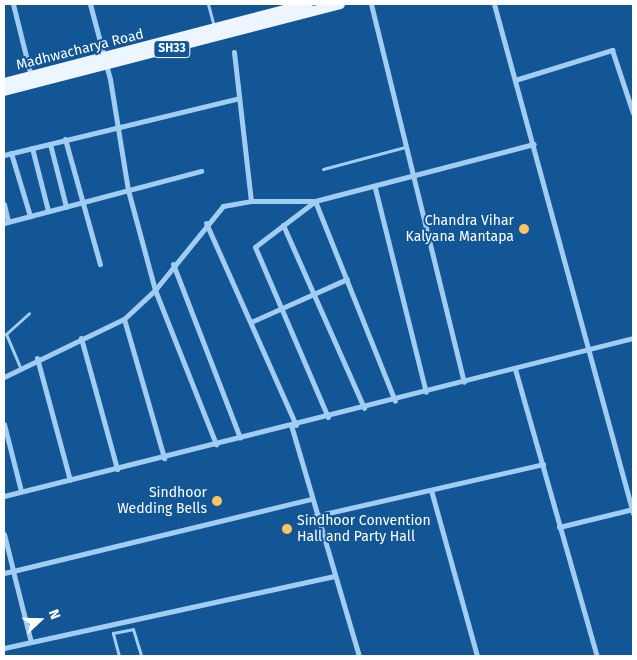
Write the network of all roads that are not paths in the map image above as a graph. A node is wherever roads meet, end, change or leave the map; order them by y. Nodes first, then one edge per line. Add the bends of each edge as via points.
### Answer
1 (13, 4) edge
2 (90, 4) edge
3 (208, 4) edge
4 (308, 4) edge
5 (340, 4) edge
6 (371, 4) edge
7 (494, 4) edge
8 (215, 32) junction
9 (234, 52) dead end
10 (106, 63) junction
11 (31, 76) junction
12 (515, 80) junction
13 (4, 83) edge
14 (4, 91) edge
15 (239, 98) junction
16 (633, 113) edge
17 (118, 130) junction
18 (66, 139) junction
19 (50, 144) junction
20 (534, 144) junction
21 (32, 148) junction
22 (405, 148) junction
23 (11, 153) junction
24 (4, 155) edge
25 (323, 169) dead end
26 (201, 171) dead end
27 (412, 178) junction
28 (375, 188) junction
29 (128, 190) junction
30 (251, 201) junction
31 (314, 201) junction
32 (84, 202) junction
33 (4, 204) edge
34 (66, 207) junction
35 (48, 211) junction
36 (30, 216) junction
37 (6, 222) edge
38 (206, 223) junction
39 (283, 226) junction
40 (100, 264) dead end
41 (172, 264) junction
42 (347, 279) junction
43 (155, 290) junction
44 (315, 293) junction
45 (282, 308) junction
46 (29, 313) dead end
47 (124, 319) junction
48 (251, 322) junction
49 (81, 338) junction
50 (633, 338) edge
51 (588, 350) junction
52 (36, 358) junction
53 (20, 367) junction
54 (515, 369) junction
55 (4, 377) edge
56 (464, 382) junction
57 (426, 392) junction
58 (395, 401) junction
59 (364, 408) junction
60 (328, 417) junction
61 (4, 424) edge
62 (294, 425) junction
63 (240, 438) junction
64 (216, 444) junction
65 (164, 458) junction
66 (543, 464) junction
67 (117, 469) junction
68 (70, 480) junction
69 (431, 490) junction
70 (21, 491) junction
71 (4, 496) edge
72 (311, 500) junction
73 (633, 510) edge
74 (316, 516) junction
75 (559, 527) junction
76 (4, 534) edge
77 (13, 571) junction
78 (4, 573) edge
79 (333, 576) junction
80 (121, 622) junction
81 (123, 631) junction
82 (31, 642) junction
83 (4, 648) edge
84 (119, 656) edge
85 (141, 656) edge
86 (359, 656) edge
87 (477, 656) edge
88 (597, 656) edge

1 - 11 street
2 - 10 street
3 - 8 lane
4 - 8 main road, Madhwacharya Road
5 - 8 main road, Madhwacharya Road / SH33
6 - 22 street
7 - 12 street
8 - 10 main road, Madhwacharya Road / SH33
9 - 15 street
10 - 11 main road, Madhwacharya Road
10 - 14 main road, Madhwacharya Road / SH33
10 - 17 street
11 - 13 main road, Madhwacharya Road
12 - 16 street via 612,50
12 - 20 street
15 - 17 street
15 - 30 street
17 - 18 street
17 - 29 street
18 - 19 street
18 - 32 street
19 - 21 street
19 - 34 street
20 - 27 street
20 - 51 street
21 - 23 street
21 - 35 street
22 - 25 lane
22 - 27 street
23 - 24 street
23 - 36 street
26 - 29 street
27 - 28 street
27 - 56 street
28 - 31 street
28 - 57 street
29 - 32 street
29 - 43 street
30 - 31 street
30 - 38 street via 224,206
31 - 39 street
31 - 42 street
32 - 34 street
32 - 40 street
33 - 37 street
34 - 35 street
35 - 36 street
36 - 37 street
38 - 41 street
38 - 48 street
39 - 44 street
39 - 45 street via 255,247
41 - 43 street
41 - 63 street
42 - 44 street
42 - 58 street
43 - 47 street
43 - 64 street
44 - 45 street
44 - 59 street
45 - 48 street
45 - 60 street
46 - 53 lane via 6,334
47 - 49 street
47 - 65 street
48 - 62 street
49 - 52 street
49 - 67 street
50 - 51 street
51 - 54 street
51 - 73 street
52 - 53 street
52 - 68 street
53 - 55 street
54 - 56 street
54 - 66 street
56 - 57 street
57 - 58 street
58 - 59 street
59 - 60 street
60 - 62 street
61 - 70 street
62 - 63 street
62 - 72 street
63 - 64 street
64 - 65 street
65 - 67 street
66 - 69 street
66 - 75 street
67 - 68 street
68 - 70 street
69 - 74 street
69 - 87 street
70 - 71 street
72 - 74 street
72 - 77 street
73 - 75 street
74 - 79 street
75 - 88 street
76 - 77 street
77 - 78 street
77 - 82 street
79 - 80 street
79 - 86 street
80 - 81 lane
80 - 82 street
81 - 84 lane via 113,633
81 - 85 lane via 133,629
82 - 83 street

